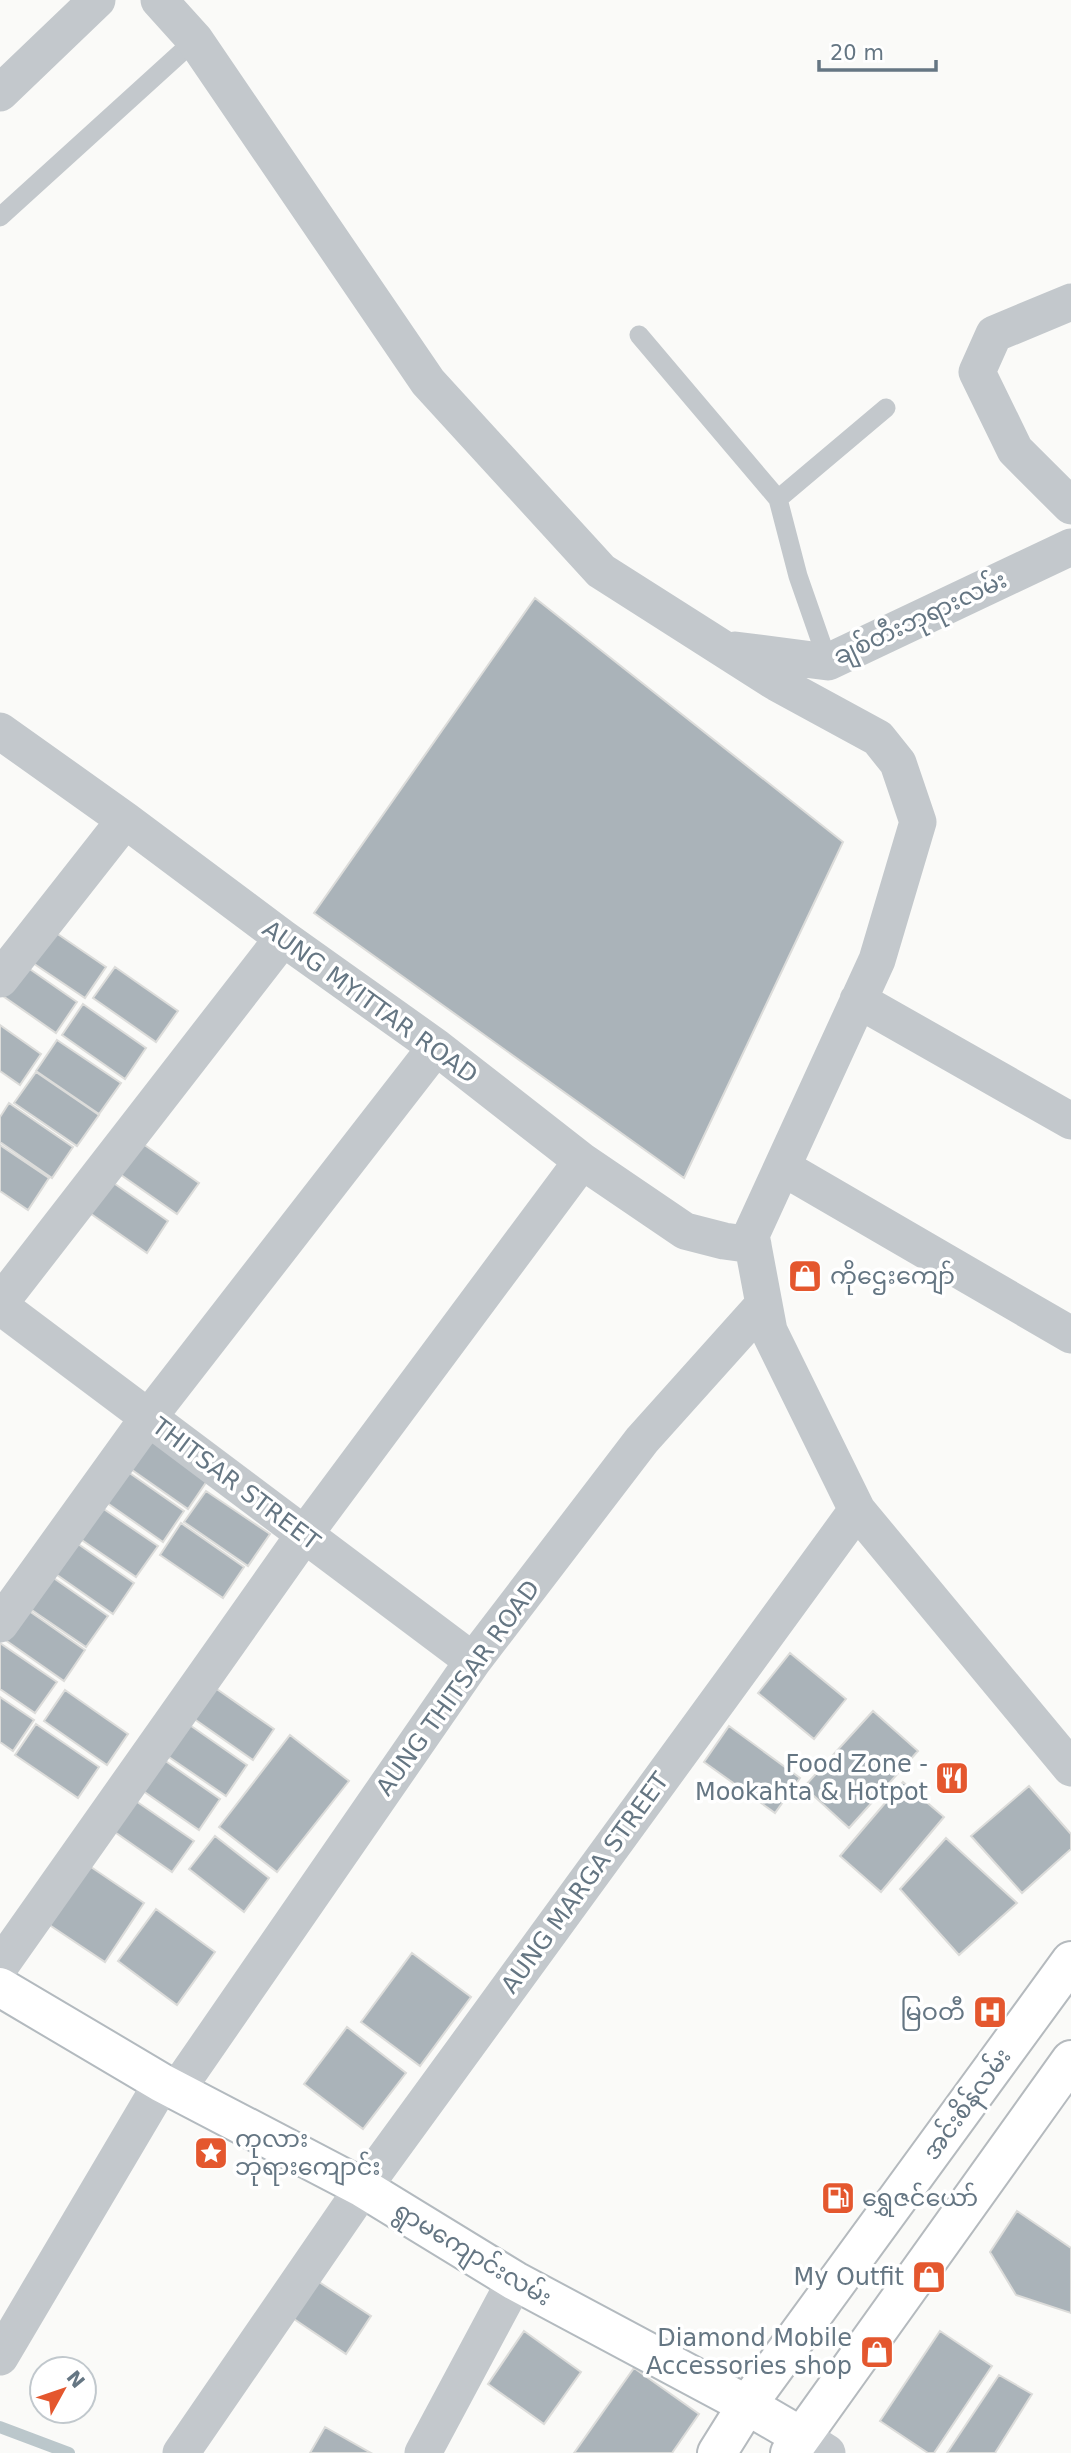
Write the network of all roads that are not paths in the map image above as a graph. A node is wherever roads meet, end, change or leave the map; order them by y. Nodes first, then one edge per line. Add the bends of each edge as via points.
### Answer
1 (97, 0) edge
2 (159, 0) edge
3 (195, 40) junction
4 (0, 93) edge
5 (0, 217) edge
6 (1071, 302) edge
7 (639, 335) dead end
8 (887, 408) dead end
9 (778, 499) junction
10 (1071, 506) edge
11 (1071, 547) edge
12 (722, 648) junction
13 (828, 662) junction
14 (0, 731) edge
15 (125, 820) junction
16 (283, 938) junction
17 (0, 979) edge
18 (858, 1000) junction
19 (436, 1047) junction
20 (1071, 1121) edge
21 (582, 1161) junction
22 (782, 1167) junction
23 (753, 1245) junction
24 (764, 1304) junction
25 (0, 1305) edge
26 (1071, 1335) edge
27 (148, 1418) junction
28 (857, 1510) junction
29 (304, 1535) junction
30 (0, 1624) edge
31 (473, 1661) junction
32 (1071, 1768) edge
33 (1071, 1961) edge
34 (0, 1966) edge
35 (0, 1987) edge
36 (1071, 2060) edge
37 (169, 2087) junction
38 (363, 2188) junction
39 (515, 2281) junction
40 (0, 2357) edge
41 (747, 2405) junction
42 (806, 2447) edge
43 (181, 2453) edge
44 (423, 2453) edge
45 (717, 2453) edge

1 - 4 street
2 - 3 street
3 - 5 lane
3 - 12 street via 428,382 601,571
6 - 10 street via 994,334 976,372 1016,450
7 - 9 lane
8 - 9 lane
9 - 13 lane
11 - 13 street, ချစ်တီးဘုရားလမ်း
12 - 13 street, ချစ်တီးဘုရားလမ်း
12 - 18 street via 878,738 898,763 918,822 877,960
14 - 15 street, AUNG MYITTAR ROAD
15 - 16 street, AUNG MYITTAR ROAD
15 - 17 street
16 - 19 street, AUNG MYITTAR ROAD
16 - 25 street
18 - 20 street
18 - 22 street
19 - 21 street, AUNG MYITTAR ROAD
19 - 27 street
21 - 23 street, AUNG MYITTAR ROAD via 685,1231
21 - 29 street
22 - 23 street via 751,1235
22 - 26 street
23 - 24 street
24 - 28 street via 769,1331
24 - 31 street, AUNG THITSAR ROAD via 642,1440
25 - 27 street, THITSAR STREET
27 - 29 street, THITSAR STREET
27 - 30 street
28 - 32 street
28 - 38 street, AUNG MARGA STREET
29 - 31 street, THITSAR STREET
29 - 34 street
31 - 37 street, AUNG THITSAR ROAD
33 - 41 main road, အင်းစိန်လမ်း
35 - 37 main road, ရွာမကျောင်းလမ်း
36 - 42 main road
37 - 38 main road, ရွာမကျောင်းလမ်း
37 - 40 street, AUNG THITSAR ROAD
38 - 39 main road, ရွာမကျောင်းလမ်း
38 - 43 street, AUNG MARGA STREET
39 - 41 main road, ရွာမကျောင်းလမ်း
39 - 44 street
41 - 42 main road, ရွာမကျောင်းလမ်း
41 - 45 main road, အင်းစိန်လမ်း

